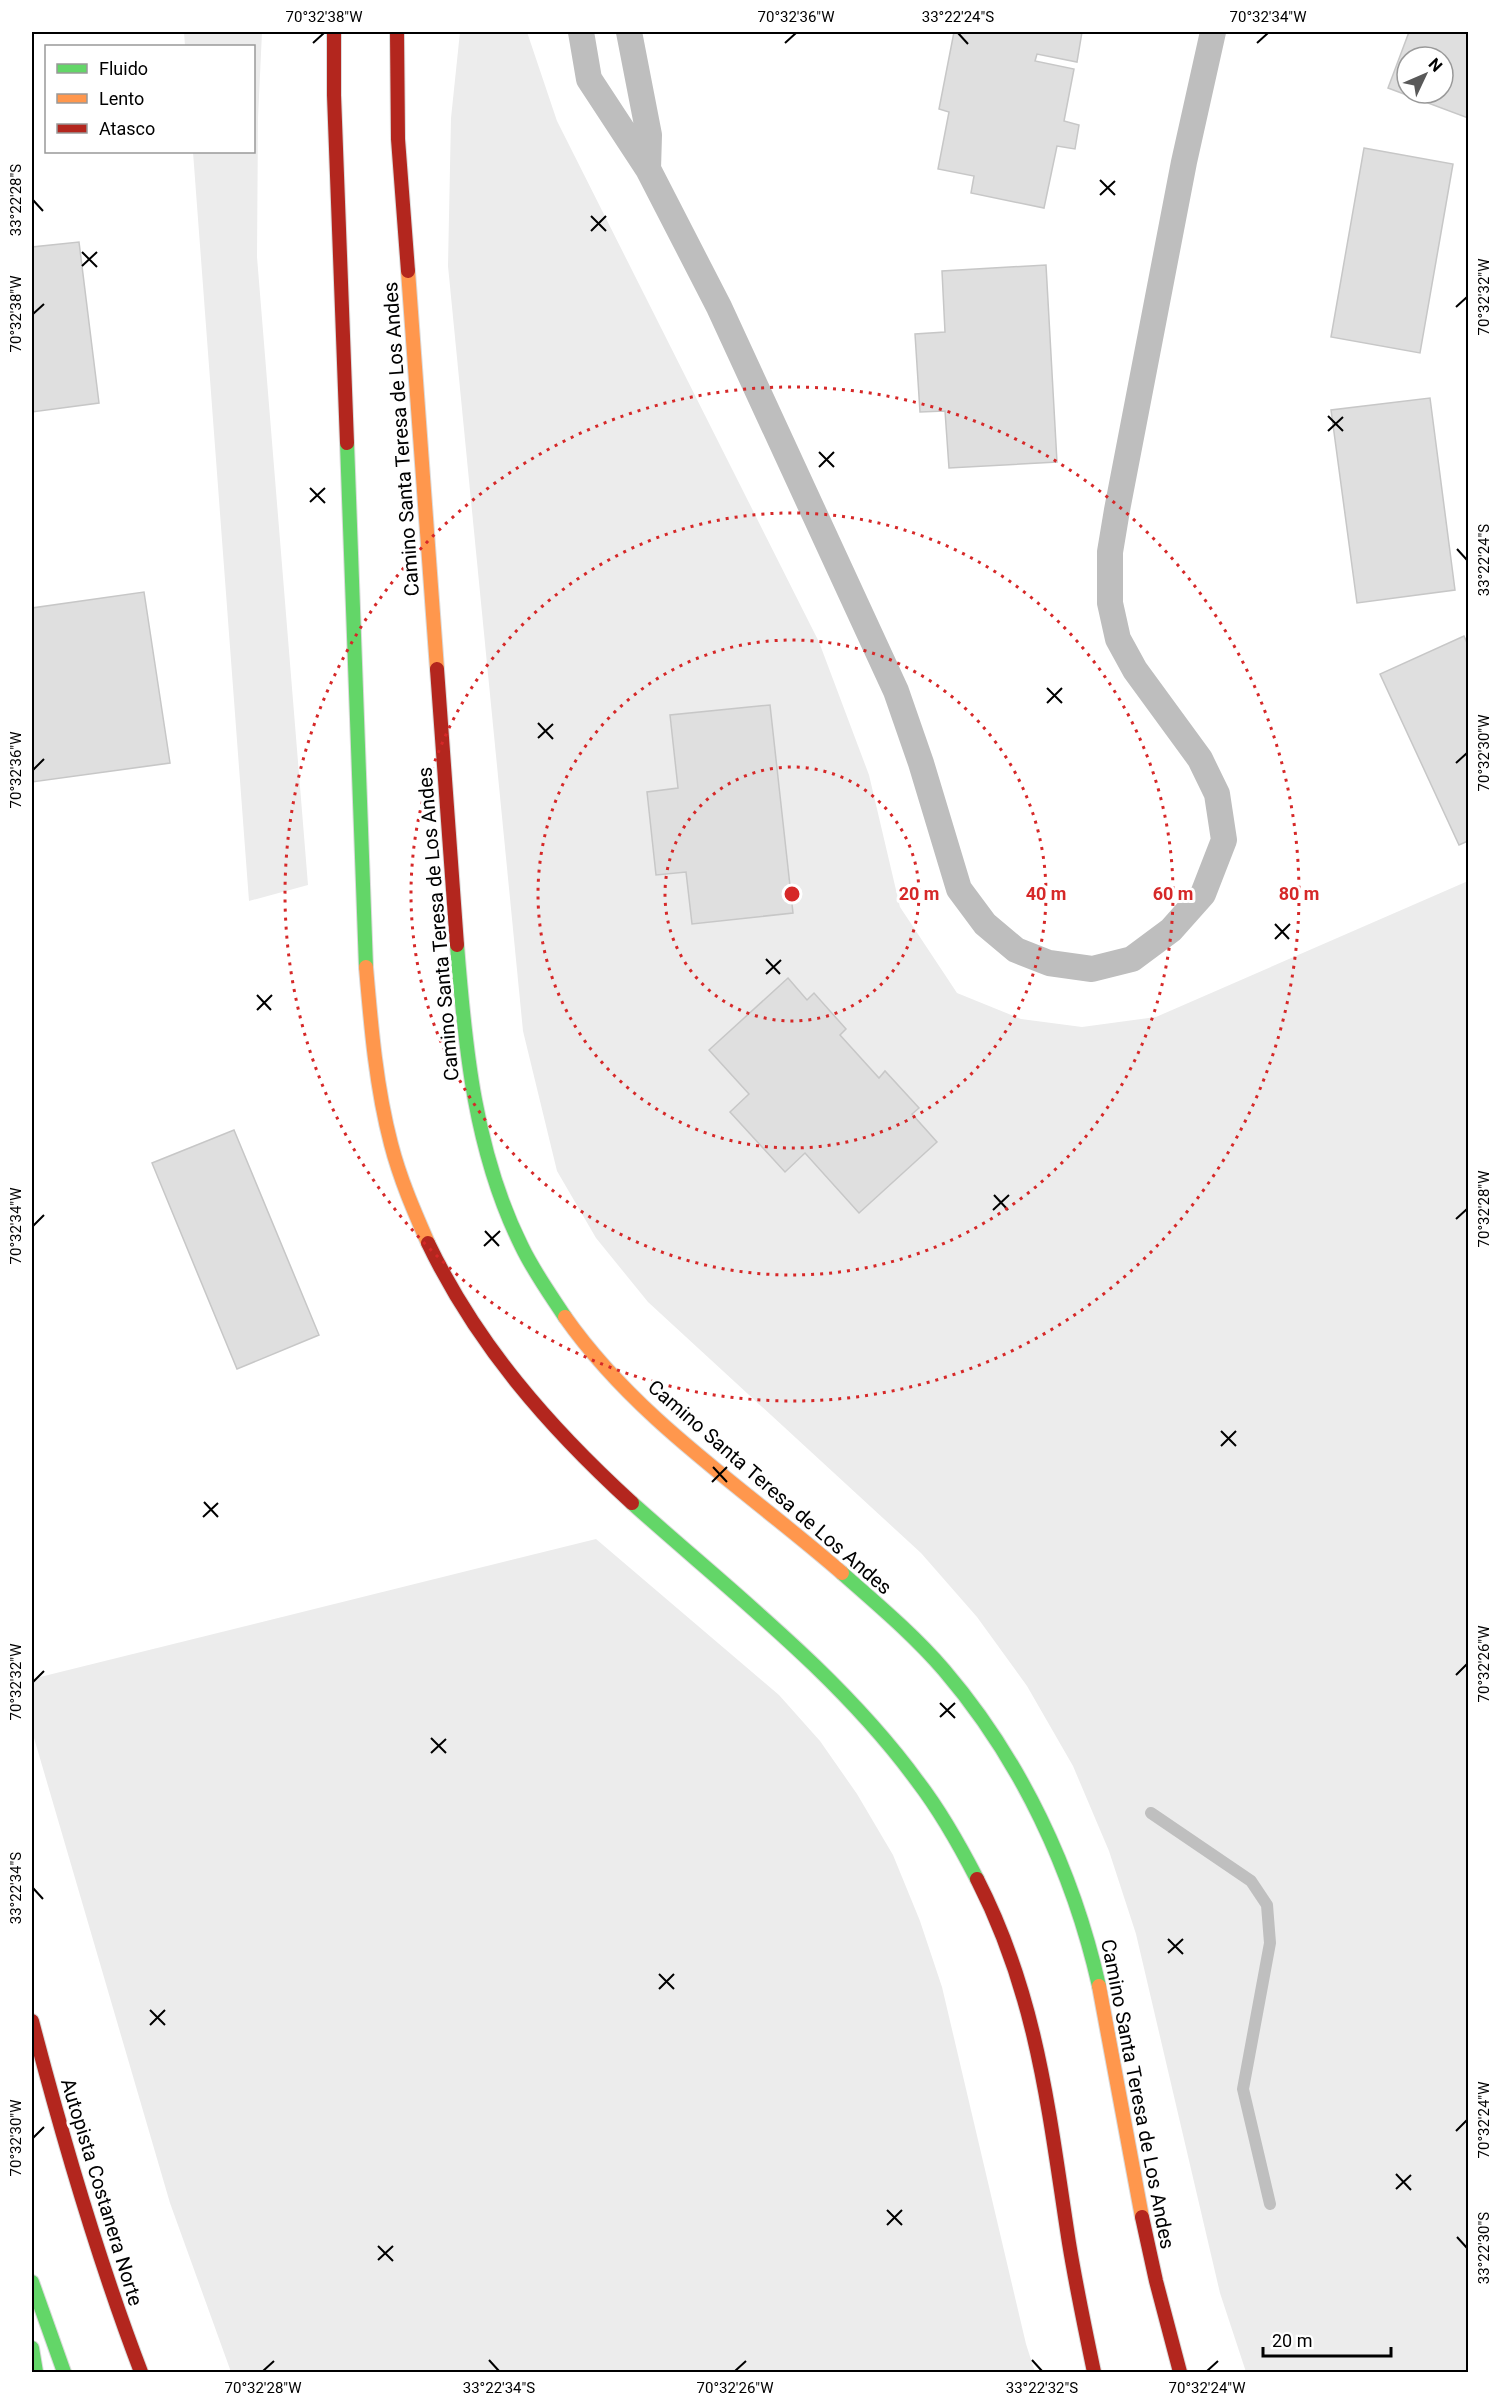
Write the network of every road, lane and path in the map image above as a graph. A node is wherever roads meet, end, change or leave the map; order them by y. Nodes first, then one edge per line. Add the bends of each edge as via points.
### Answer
1 (334, 32) edge
2 (397, 32) edge
3 (581, 32) edge
4 (629, 32) edge
5 (1213, 32) edge
6 (648, 169) junction
7 (32, 2021) edge
8 (32, 2282) edge
9 (32, 2348) edge
10 (36, 2373) edge
11 (64, 2373) edge
12 (141, 2373) edge
13 (1094, 2373) edge
14 (1180, 2373) edge

1 - 13 main road via 366,968 373,1042 393,1148 428,1243 484,1341 523,1392 576,1449 848,1699 924,1788 984,1891 1013,1960 1032,2025 1050,2108 1069,2244
2 - 14 main road, Camino Santa Teresa de Los Andes via 398,138 463,1028 479,1130 493,1179 535,1273 567,1322 656,1418 892,1618 938,1663 1026,1792 1070,1885 1086,1934 1111,2041 1144,2231
3 - 6 lane via 589,79
4 - 6 lane via 649,135
5 - 6 lane via 1117,510 1110,552 1110,593 1118,639 1135,670 1200,759 1217,794 1224,840 1203,894 1171,930 1132,959 1092,969 1049,963 1016,950 985,924 959,889 896,691 719,307
7 - 12 main road, Autopista Costanera Norte via 77,2186
8 - 11 main road
9 - 10 main road

